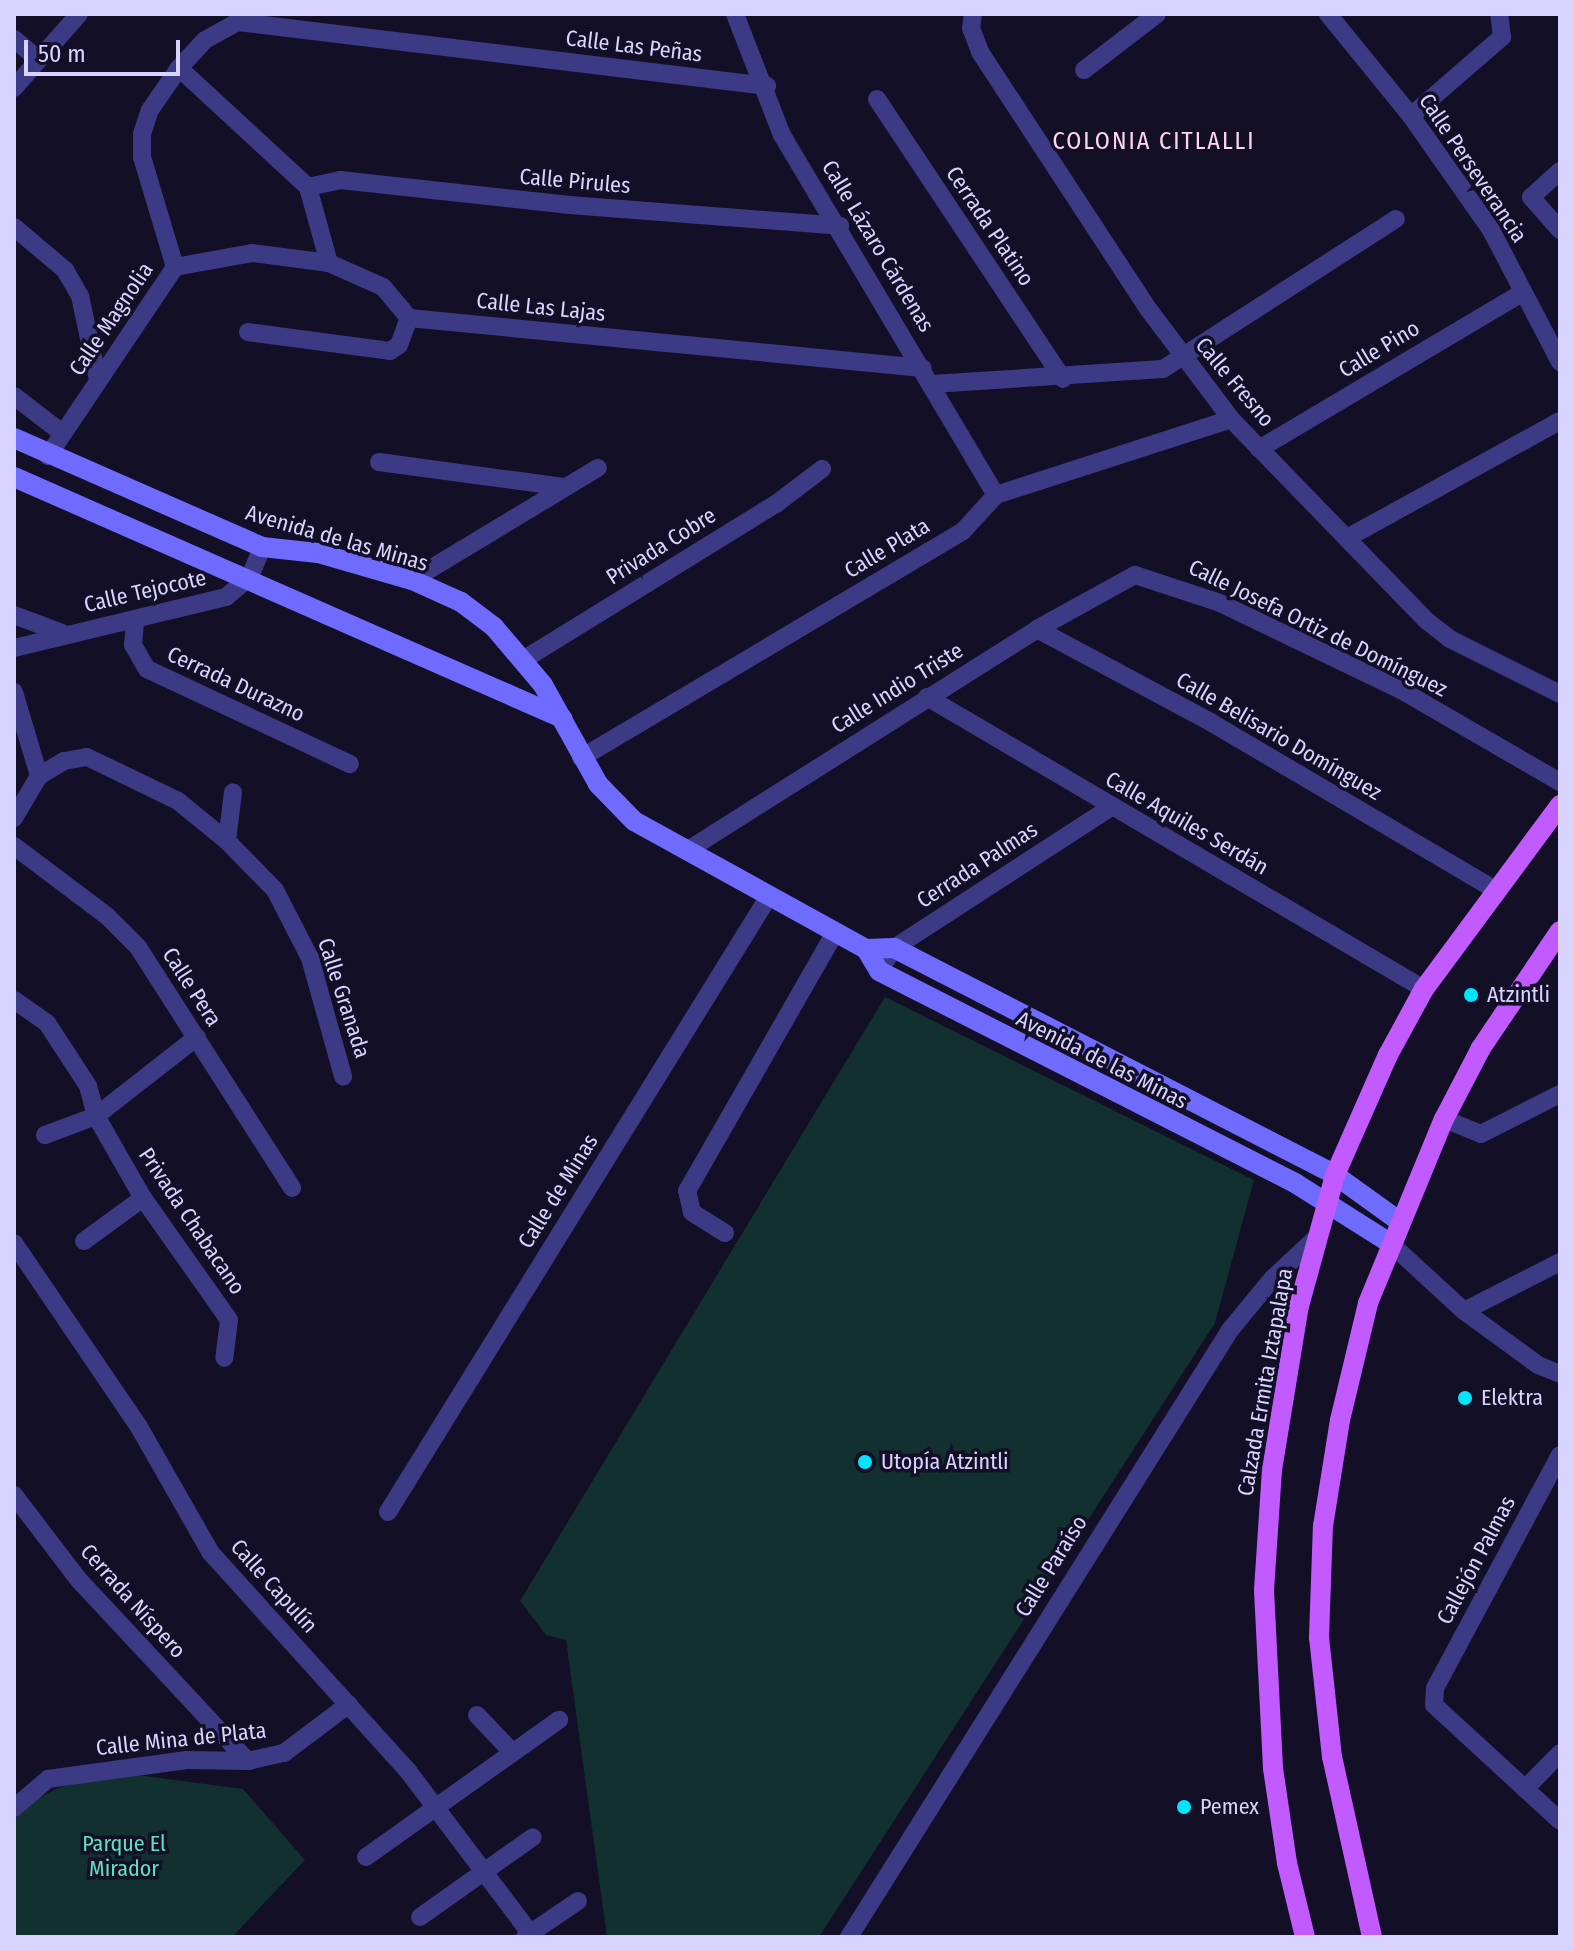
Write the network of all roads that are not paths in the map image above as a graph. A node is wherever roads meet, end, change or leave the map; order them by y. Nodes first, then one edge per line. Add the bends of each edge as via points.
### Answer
1 (79, 14) edge
2 (735, 14) edge
3 (973, 14) edge
4 (1157, 14) edge
5 (1328, 14) edge
6 (1499, 14) edge
7 (14, 39) edge
8 (38, 59) junction
9 (179, 68) junction
10 (1084, 70) dead end
11 (767, 86) junction
12 (14, 88) edge
13 (877, 99) dead end
14 (1411, 116) junction
15 (1560, 171) edge
16 (308, 187) junction
17 (1396, 219) dead end
18 (840, 226) junction
19 (14, 227) edge
20 (1560, 230) edge
21 (329, 263) junction
22 (175, 267) junction
23 (1523, 292) junction
24 (409, 318) junction
25 (248, 332) dead end
26 (1183, 359) junction
27 (1560, 362) edge
28 (927, 376) junction
29 (1063, 379) junction
30 (98, 380) junction
31 (14, 396) edge
32 (1231, 419) junction
33 (1560, 421) edge
34 (61, 432) junction
35 (14, 438) edge
36 (1259, 449) junction
37 (48, 456) junction
38 (379, 462) dead end
39 (598, 468) dead end
40 (822, 469) dead end
41 (14, 477) edge
42 (565, 487) junction
43 (996, 495) junction
44 (1347, 538) junction
45 (262, 547) junction
46 (1135, 575) joint
47 (250, 577) junction
48 (412, 580) junction
49 (14, 615) edge
50 (135, 622) junction
51 (1037, 629) junction
52 (62, 633) junction
53 (14, 648) edge
54 (523, 660) junction
55 (14, 692) edge
56 (1560, 694) edge
57 (927, 697) junction
58 (562, 718) junction
59 (581, 758) junction
60 (350, 764) dead end
61 (39, 776) junction
62 (1560, 782) edge
63 (233, 792) dead end
64 (1560, 805) edge
65 (1111, 807) junction
66 (14, 818) edge
67 (227, 841) junction
68 (14, 846) edge
69 (688, 850) junction
70 (1494, 889) junction
71 (769, 896) junction
72 (1560, 931) edge
73 (835, 933) junction
74 (894, 948) junction
75 (866, 949) junction
76 (879, 971) junction
77 (1424, 989) junction
78 (14, 1000) edge
79 (197, 1037) junction
80 (343, 1076) dead end
81 (1560, 1094) edge
82 (96, 1116) junction
83 (1444, 1119) junction
84 (45, 1135) dead end
85 (1335, 1175) junction
86 (292, 1188) dead end
87 (143, 1198) junction
88 (1327, 1203) junction
89 (1399, 1221) junction
90 (725, 1233) dead end
91 (1316, 1238) junction
92 (84, 1241) dead end
93 (14, 1243) edge
94 (1390, 1243) junction
95 (1407, 1258) junction
96 (1560, 1262) edge
97 (1464, 1311) junction
98 (224, 1358) dead end
99 (1560, 1374) edge
100 (1560, 1455) edge
101 (14, 1495) edge
102 (388, 1512) dead end
103 (349, 1704) junction
104 (477, 1715) dead end
105 (559, 1720) dead end
106 (221, 1735) junction
107 (513, 1753) junction
108 (1560, 1753) edge
109 (187, 1760) junction
110 (248, 1761) junction
111 (1525, 1789) junction
112 (16, 1799) edge
113 (436, 1807) junction
114 (1560, 1821) edge
115 (533, 1837) dead end
116 (366, 1857) dead end
117 (482, 1873) junction
118 (578, 1901) dead end
119 (420, 1917) dead end
120 (529, 1936) edge
121 (849, 1937) edge
122 (1305, 1937) edge
123 (1372, 1937) edge

1 - 8 street
2 - 11 street, Calle Lázaro Cárdenas
3 - 26 street, Calle Fresno via 971,28 980,52
4 - 10 street
5 - 14 street, Calle Perseverancia
6 - 14 street via 1502,37
7 - 8 street
8 - 12 street
9 - 11 street, Calle Las Peñas via 205,40 238,22
9 - 16 street
9 - 22 street, Calle Magnolia via 150,110 142,145
11 - 18 street, Calle Lázaro Cárdenas via 782,135
13 - 29 street, Cerrada Platino
14 - 23 street, Calle Perseverancia via 1491,230
15 - 20 street via 1531,197
16 - 18 street, Calle Pirules via 340,180
16 - 21 street
17 - 26 street, Calle Las Lajas
18 - 28 street, Calle Lázaro Cárdenas
19 - 30 street via 65,270 80,296
21 - 22 street via 252,253
21 - 24 street via 383,287
22 - 30 street, Calle Magnolia
23 - 27 street, Calle Perseverancia
23 - 36 street, Calle Pino
24 - 25 street via 399,345 390,351
24 - 28 street, Calle Las Lajas
26 - 29 street, Calle Las Lajas via 1163,369
26 - 32 street, Calle Fresno
28 - 29 street, Calle Las Lajas
28 - 43 street, Calle Lázaro Cárdenas
30 - 34 street, Calle Magnolia
31 - 34 street
32 - 36 street, Calle Fresno
32 - 43 street, Calle Plata
33 - 44 street
34 - 37 street, Calle Magnolia
35 - 37 street, Avenida de las Minas
36 - 44 street, Calle Fresno
37 - 45 street, Avenida de las Minas
38 - 42 street
39 - 42 street
40 - 54 street, Privada Cobre via 776,504
41 - 47 street
42 - 48 street
43 - 59 street, Calle Plata via 963,531
44 - 56 street, Calle Fresno via 1450,639
45 - 47 street
45 - 48 street, Avenida de las Minas via 318,553
46 - 51 street, Calle Indio Triste
46 - 62 street, Calle Josefa Ortiz de Domínguez via 1220,603 1387,684
47 - 50 street, Calle Tejocote via 226,597
47 - 58 street
48 - 54 street, Avenida de las Minas via 461,602 494,627
49 - 52 street
50 - 52 street, Calle Tejocote
50 - 60 street, Cerrada Durazno via 133,645 147,669
51 - 57 street, Calle Indio Triste
51 - 70 street, Calle Belisario Domínguez via 1212,723
52 - 53 street, Calle Tejocote
54 - 58 street, Avenida de las Minas
55 - 61 street
57 - 65 street, Calle Aquiles Serdán
57 - 69 street, Calle Indio Triste
58 - 59 street, Avenida de las Minas
59 - 69 street, Avenida de las Minas via 634,821
61 - 66 street
61 - 67 street, Calle Granada via 64,761 87,757 178,801
63 - 67 street
64 - 70 main road, Calzada Ermita Iztapalapa
65 - 74 street, Cerrada Palmas
65 - 77 street, Calle Aquiles Serdán
67 - 80 street, Calle Granada via 275,890 310,958
68 - 79 street, Calle Pera via 107,916 138,947
69 - 71 street, Avenida de las Minas
70 - 77 main road, Calzada Ermita Iztapalapa
71 - 73 street, Avenida de las Minas
71 - 102 street, Calle de Minas
72 - 83 main road via 1481,1048
73 - 75 street, Avenida de las Minas
73 - 90 street via 687,1191 692,1212
74 - 75 street, Avenida de las Minas
74 - 76 street, Cerrada Palmas
74 - 85 street, Avenida de las Minas
75 - 76 street
76 - 88 street, Avenida de las Minas
77 - 85 main road, Calzada Ermita Iztapalapa
78 - 82 street, Privada Chabacano via 47,1023 88,1086
79 - 82 street
79 - 86 street, Calle Pera
81 - 83 street via 1481,1134
82 - 84 street
82 - 87 street, Privada Chabacano
83 - 89 main road
85 - 88 main road, Calzada Ermita Iztapalapa
85 - 89 street, Avenida de las Minas
87 - 92 street
87 - 98 street, Privada Chabacano via 229,1320
88 - 91 main road, Calzada Ermita Iztapalapa
88 - 94 street, Avenida de las Minas
89 - 94 main road
89 - 95 street
91 - 121 street, Calle Paraíso via 1272,1279 1230,1330
91 - 122 main road, Calzada Ermita Iztapalapa via 1280,1410 1264,1590 1273,1768
93 - 103 street, Calle Capulín via 139,1427 211,1553
94 - 95 street
94 - 123 main road via 1351,1366 1323,1526 1320,1582 1319,1638 1332,1757
95 - 97 street
96 - 97 street
97 - 99 street via 1538,1365
100 - 111 street, Callejón Palmas via 1435,1688 1434,1705
101 - 106 street, Cerrada Níspero via 78,1579
103 - 110 street, Calle Mina de Plata via 284,1753
103 - 113 street, Calle Capulín
104 - 107 street
105 - 107 street
106 - 109 street
106 - 110 street, Cerrada Níspero
107 - 113 street
108 - 111 street
109 - 110 street, Calle Mina de Plata
109 - 112 street, Calle Mina de Plata via 48,1779
111 - 114 street
113 - 116 street
113 - 117 street, Calle Capulín
115 - 117 street
117 - 119 street
117 - 120 street, Calle Capulín
118 - 120 street

